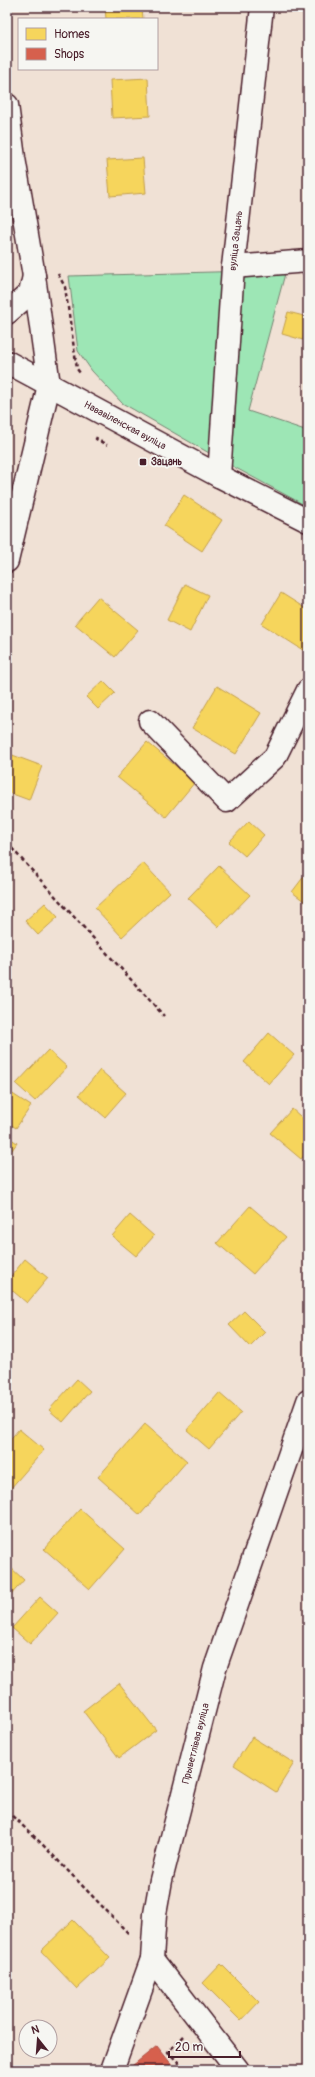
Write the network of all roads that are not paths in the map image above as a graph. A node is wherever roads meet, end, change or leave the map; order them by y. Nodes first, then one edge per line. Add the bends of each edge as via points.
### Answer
1 (262, 7) edge
2 (7, 105) edge
3 (308, 261) edge
4 (233, 267) junction
5 (34, 276) junction
6 (7, 312) edge
7 (7, 362) edge
8 (49, 385) junction
9 (219, 476) junction
10 (308, 521) edge
11 (7, 561) edge
12 (308, 690) edge
13 (150, 721) dead end
14 (308, 1400) edge
15 (152, 1959) junction
16 (112, 2070) edge
17 (238, 2070) edge

1 - 4 street, вуліца Зацань
2 - 5 street
3 - 4 street
4 - 9 street, вуліца Зацань
5 - 6 street via 30,293
5 - 8 street
7 - 8 street, Нававіленская вуліца
8 - 9 street, Нававіленская вуліца
8 - 11 street
9 - 10 street, Нававіленская вуліца
12 - 13 street via 275,756 227,801
14 - 15 street, Прыветлівая вуліца via 215,1668 161,1880 155,1914
15 - 16 street, Прыветлівая вуліца
15 - 17 street

